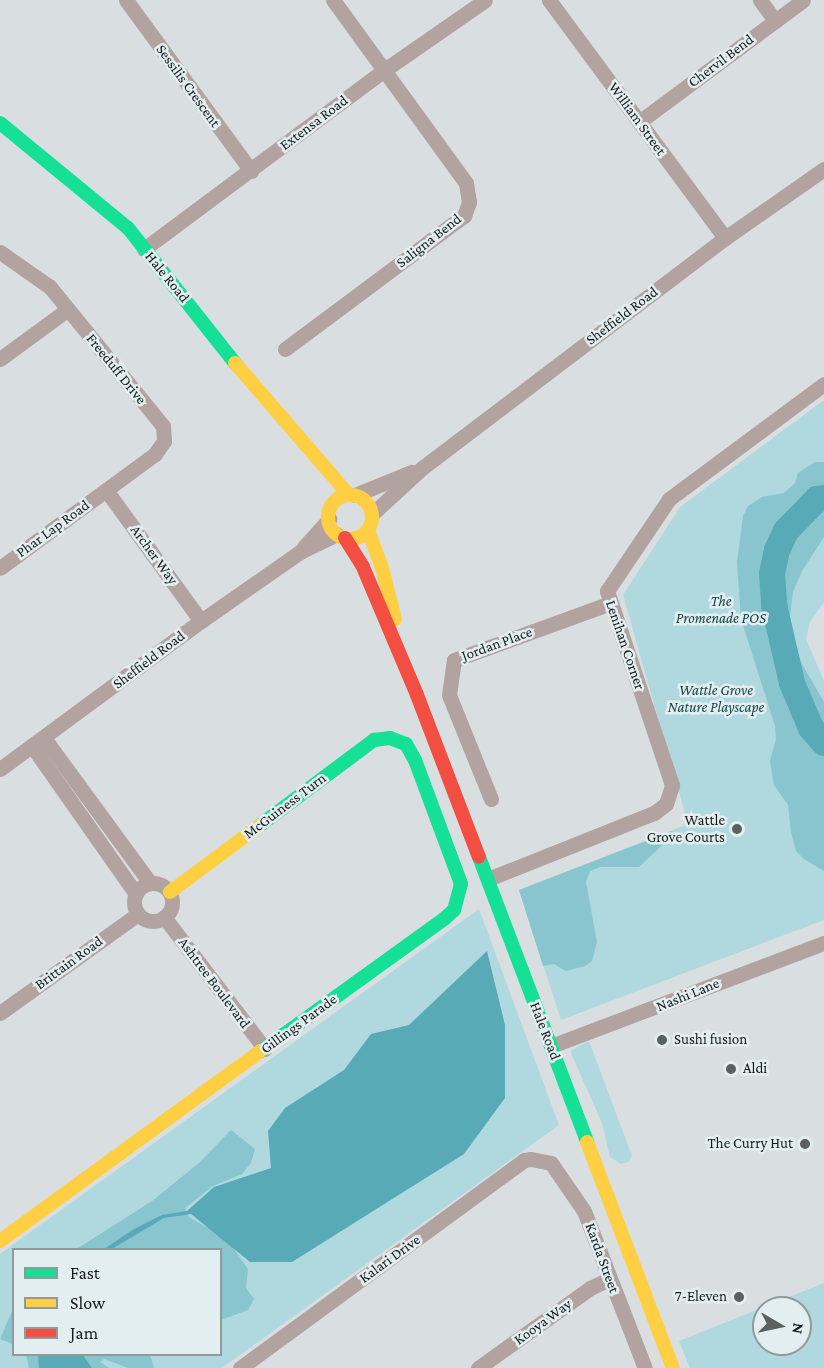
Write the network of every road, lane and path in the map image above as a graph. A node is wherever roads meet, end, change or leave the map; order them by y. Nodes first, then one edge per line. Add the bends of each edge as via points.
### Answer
1 (126, 0) edge
2 (333, 0) edge
3 (485, 0) edge
4 (549, 0) edge
5 (760, 0) edge
6 (803, 0) edge
7 (775, 21) junction
8 (383, 71) junction
9 (639, 122) junction
10 (0, 123) edge
11 (824, 169) edge
12 (251, 171) junction
13 (725, 238) junction
14 (144, 249) junction
15 (0, 252) edge
16 (68, 309) junction
17 (285, 349) dead end
18 (0, 359) edge
19 (824, 384) edge
20 (311, 454) junction
21 (422, 468) junction
22 (106, 490) junction
23 (352, 495) junction
24 (330, 512) junction
25 (372, 514) junction
26 (368, 530) junction
27 (341, 536) junction
28 (300, 552) junction
29 (0, 568) edge
30 (611, 603) junction
31 (201, 621) junction
32 (417, 695) junction
33 (38, 742) junction
34 (406, 744) joint
35 (0, 769) edge
36 (491, 799) dead end
37 (117, 852) junction
38 (488, 879) junction
39 (150, 883) junction
40 (170, 892) junction
41 (136, 894) junction
42 (138, 914) junction
43 (164, 917) junction
44 (824, 944) edge
45 (0, 1013) edge
46 (551, 1046) junction
47 (265, 1049) junction
48 (542, 1160) joint
49 (0, 1241) edge
50 (609, 1279) junction
51 (240, 1368) edge
52 (478, 1368) edge
53 (645, 1368) edge
54 (673, 1368) edge

1 - 12 street, Sessilis Crescent
2 - 8 street
3 - 8 street, Extensa Road
4 - 9 street, William Street
5 - 7 street
6 - 7 street, Chervil Bend
7 - 9 street, Chervil Bend
8 - 12 street, Extensa Road
8 - 17 street, Saligna Bend via 466,183 468,208 457,221
9 - 13 street, William Street
10 - 14 main road, Hale Road via 128,228
11 - 13 street, Sheffield Road
12 - 14 street, Extensa Road
13 - 21 street, Sheffield Road
14 - 20 main road, Hale Road
15 - 16 street, Freeduff Drive via 50,288
16 - 18 street
16 - 22 street, Freeduff Drive via 163,426 164,441 155,454
19 - 30 street, Lenihan Corner via 669,499 607,591
20 - 23 main road, Hale Road
20 - 24 main road, Hale Road
21 - 23 street, Sheffield Road
21 - 25 street, Sheffield Road
22 - 29 street, Phar Lap Road
22 - 31 street, Archer Way
23 - 24 main road via 339,498
23 - 25 main road via 367,502
24 - 27 main road
24 - 28 street, Sheffield Road
25 - 26 main road
26 - 27 main road via 361,536
26 - 32 main road, Hale Road
27 - 28 street, Sheffield Road
27 - 32 main road, Hale Road via 363,567
28 - 31 street, Sheffield Road
30 - 36 street, Jordan Place via 454,660 449,695
30 - 38 street, Lenihan Corner via 672,785 671,795 663,809
31 - 33 street, Sheffield Road
32 - 38 main road, Hale Road
33 - 35 street, Sheffield Road
33 - 37 street
34 - 40 main road, McGuiness Turn via 390,738 374,740
34 - 47 main road, Gillings Parade via 461,884 454,910
37 - 39 street
37 - 41 street
38 - 46 main road, Hale Road
39 - 40 street via 161,884
39 - 41 street
40 - 43 street via 172,906
41 - 42 street
42 - 43 street via 151,921
42 - 45 street, Brittain Road
43 - 47 street, Ashtree Boulevard
44 - 46 street, Nashi Lane
46 - 54 main road, Hale Road
47 - 49 main road, Gillings Parade
48 - 50 street, Karda Street via 551,1163 584,1211
48 - 51 street, Kalari Drive via 524,1160
50 - 52 street, Kooya Way via 590,1288
50 - 53 street, Karda Street

